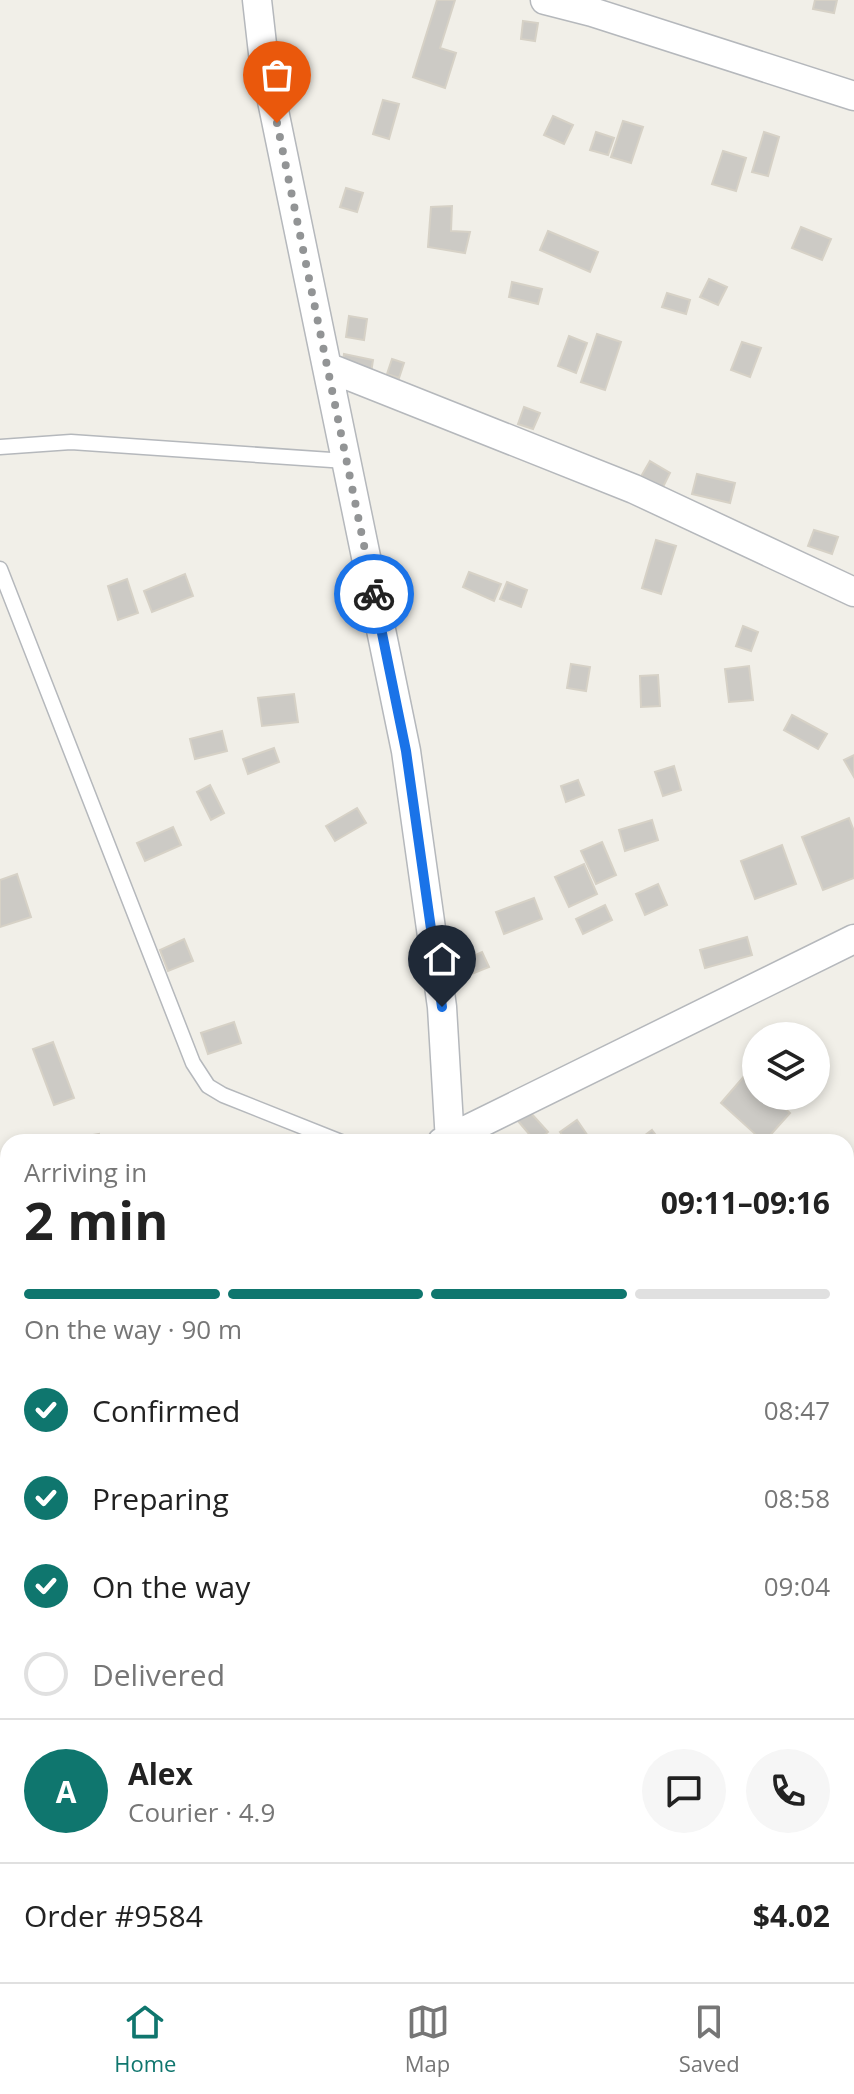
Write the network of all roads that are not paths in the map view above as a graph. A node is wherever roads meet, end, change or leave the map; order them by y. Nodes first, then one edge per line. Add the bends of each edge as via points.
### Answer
1 (257, 0) edge
2 (545, 0) edge
3 (854, 96) edge
4 (327, 367) junction
5 (0, 447) edge
6 (346, 461) junction
7 (0, 569) edge
8 (854, 592) edge
9 (854, 939) edge
10 (321, 1134) edge
11 (447, 1134) edge
12 (459, 1134) edge

1 - 4 street via 264,62
2 - 3 street
4 - 6 street
4 - 8 street via 634,489
5 - 6 lane via 71,442
6 - 11 street via 406,751 442,1007
7 - 10 lane via 193,1063 208,1086 223,1095
9 - 12 street

